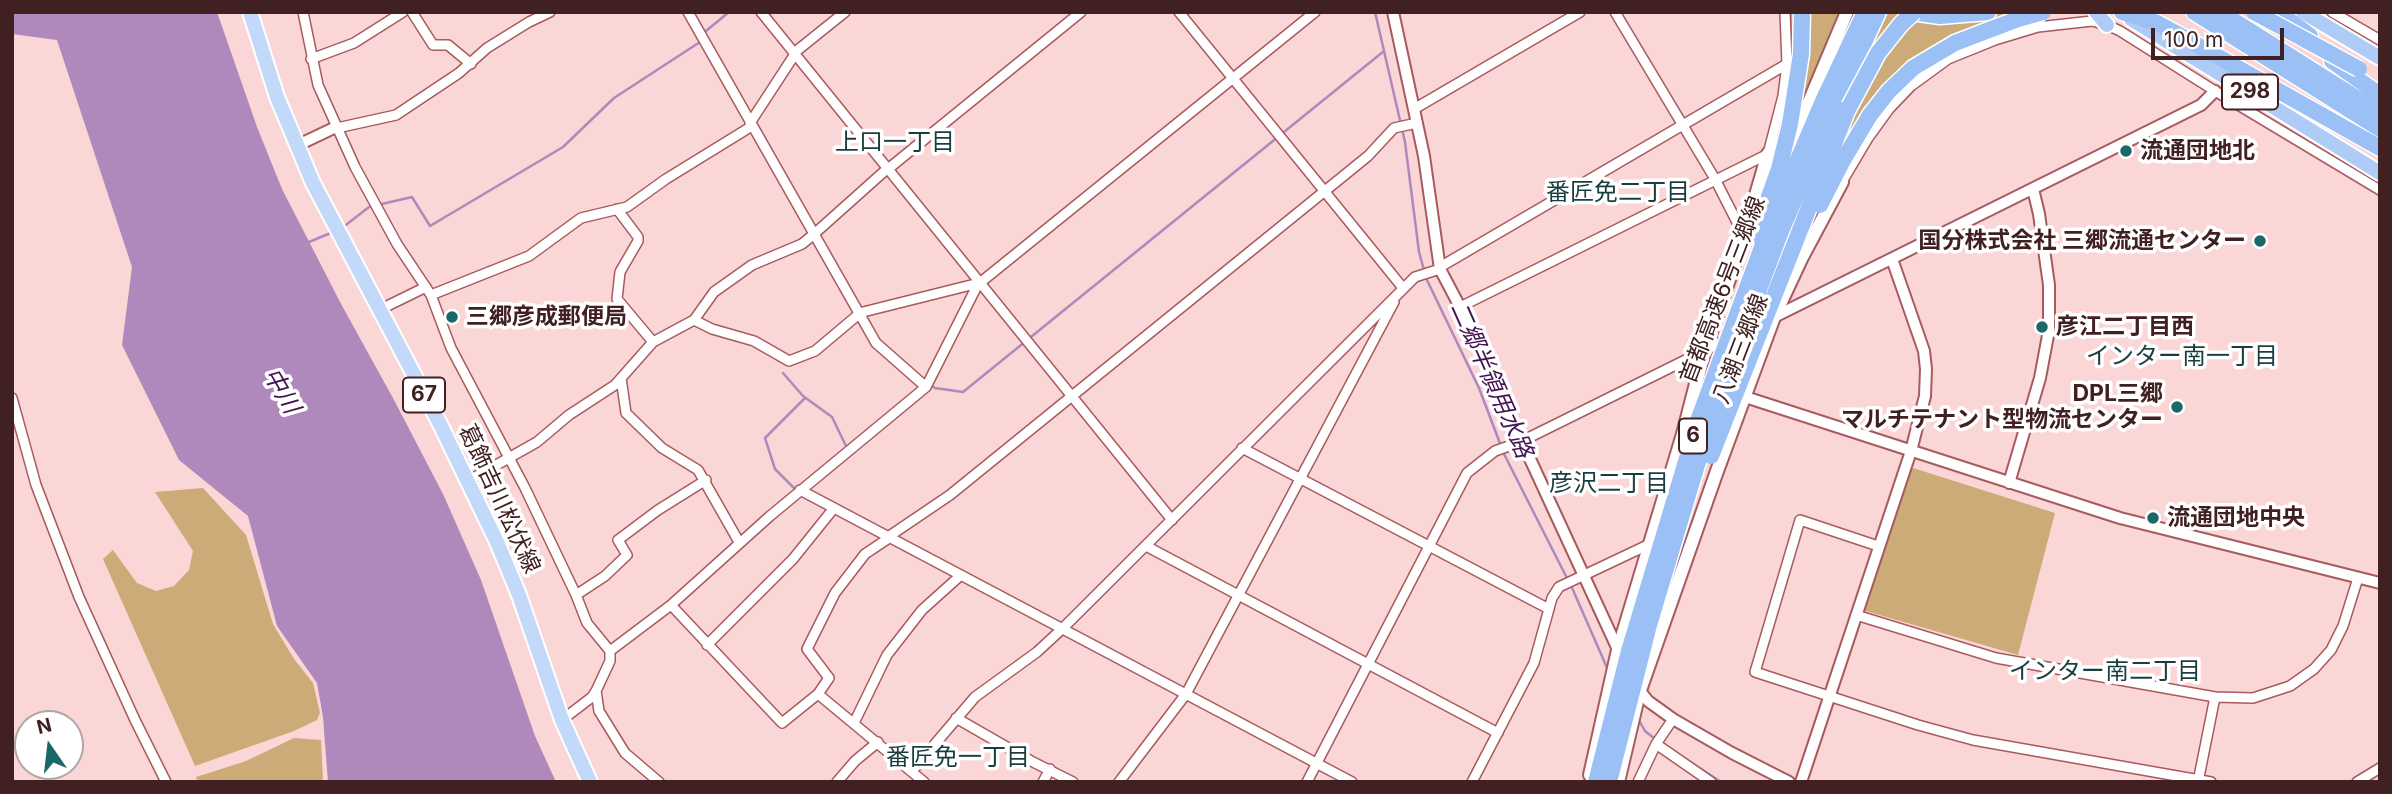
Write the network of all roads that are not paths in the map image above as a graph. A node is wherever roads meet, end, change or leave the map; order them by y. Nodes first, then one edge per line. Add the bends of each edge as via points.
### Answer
1 (250, 12) edge
2 (303, 12) edge
3 (403, 12) edge
4 (412, 12) edge
5 (550, 12) edge
6 (688, 12) edge
7 (761, 12) edge
8 (845, 12) edge
9 (1081, 12) edge
10 (1179, 12) edge
11 (1315, 12) edge
12 (1392, 12) edge
13 (1580, 12) edge
14 (1615, 12) edge
15 (1785, 12) edge
16 (1802, 12) edge
17 (1847, 12) edge
18 (1865, 12) edge
19 (1878, 12) edge
20 (1913, 12) edge
21 (1989, 12) edge
22 (2043, 12) edge
23 (2096, 12) edge
24 (2121, 12) edge
25 (2194, 12) edge
26 (2220, 12) edge
27 (2254, 12) edge
28 (2265, 12) edge
29 (2278, 12) edge
30 (2304, 12) edge
31 (2332, 12) edge
32 (2107, 24) junction
33 (2183, 37) junction
34 (2380, 40) edge
35 (795, 54) junction
36 (2380, 58) edge
37 (311, 59) junction
38 (471, 64) junction
39 (1787, 64) junction
40 (2359, 69) junction
41 (2305, 73) junction
42 (1234, 79) junction
43 (2380, 81) edge
44 (2215, 91) junction
45 (2380, 95) edge
46 (1829, 104) junction
47 (1414, 109) junction
48 (2380, 113) edge
49 (1804, 114) junction
50 (1417, 123) junction
51 (751, 125) junction
52 (1682, 125) junction
53 (336, 127) junction
54 (2380, 128) edge
55 (296, 146) junction
56 (2380, 148) edge
57 (1768, 154) junction
58 (2380, 159) edge
59 (888, 168) junction
60 (2380, 173) edge
61 (1715, 179) junction
62 (1842, 182) junction
63 (2033, 189) junction
64 (2380, 190) edge
65 (1325, 192) junction
66 (617, 209) junction
67 (813, 235) junction
68 (1744, 236) junction
69 (1892, 259) junction
70 (1440, 268) junction
71 (1783, 275) junction
72 (980, 283) junction
73 (1401, 290) junction
74 (429, 291) junction
75 (1460, 307) junction
76 (379, 310) junction
77 (859, 314) junction
78 (1774, 317) junction
79 (694, 320) junction
80 (653, 342) junction
81 (1705, 349) junction
82 (621, 379) junction
83 (926, 387) junction
84 (1072, 396) junction
85 (1745, 396) junction
86 (12, 398) edge
87 (1699, 418) junction
88 (1520, 442) junction
89 (1242, 448) junction
90 (1911, 451) junction
91 (510, 459) junction
92 (1300, 477) junction
93 (706, 480) junction
94 (468, 481) junction
95 (2009, 483) junction
96 (800, 490) junction
97 (1664, 496) junction
98 (834, 508) junction
99 (1702, 516) junction
100 (1172, 520) junction
101 (888, 537) junction
102 (739, 542) junction
103 (1650, 544) junction
104 (1430, 545) junction
105 (1146, 546) junction
106 (1878, 546) junction
107 (961, 575) junction
108 (1582, 576) junction
109 (2358, 578) junction
110 (2380, 583) edge
111 (1238, 594) junction
112 (576, 595) junction
113 (671, 605) junction
114 (1549, 609) junction
115 (1856, 615) junction
116 (1649, 625) junction
117 (1063, 628) junction
118 (707, 645) junction
119 (1618, 650) junction
120 (610, 651) junction
121 (1368, 663) junction
122 (596, 691) junction
123 (1640, 693) junction
124 (818, 694) junction
125 (1186, 694) junction
126 (1830, 696) junction
127 (2215, 697) junction
128 (956, 718) junction
129 (1673, 719) junction
130 (562, 720) junction
131 (854, 723) junction
132 (1498, 733) junction
133 (878, 742) junction
134 (1656, 744) junction
135 (1317, 763) junction
136 (2380, 768) edge
137 (1050, 769) junction
138 (912, 771) junction
139 (2198, 781) edge
140 (166, 782) edge
141 (590, 782) edge
142 (659, 782) edge
143 (837, 782) edge
144 (924, 782) edge
145 (1043, 782) edge
146 (1073, 782) edge
147 (1119, 782) edge
148 (1307, 782) edge
149 (1352, 782) edge
150 (1472, 782) edge
151 (1588, 782) edge
152 (1596, 782) edge
153 (1609, 782) edge
154 (1618, 782) edge
155 (1638, 782) edge
156 (1712, 782) edge
157 (1789, 782) edge
158 (1801, 782) edge
159 (2211, 782) edge
160 (2357, 782) edge

1 - 55 main road, 葛飾吉川松伏線 / 67
2 - 37 street
3 - 37 street via 354,43
4 - 38 street via 433,45 448,45
5 - 38 street via 487,48
6 - 51 street
7 - 35 street
8 - 35 street
9 - 59 street
10 - 42 street
11 - 42 street
12 - 47 street
13 - 47 street
14 - 52 street
15 - 39 street
16 - 87 highway, bridge via 1798,75 1786,144 1725,318
17 - 49 main road, 八潮三郷線
18 - 46 highway, 6
19 - 46 highway, 6
20 - 21 highway via 1940,16
20 - 71 highway, bridge via 1888,39 1857,89
22 - 71 highway, bridge via 1939,51 1889,91 1856,137
23 - 32 highway
24 - 33 highway
24 - 60 highway, 298
25 - 41 highway
26 - 41 highway
27 - 40 highway, bridge
28 - 45 highway
29 - 40 highway, bridge
30 - 36 highway
31 - 34 street
32 - 44 street
32 - 62 street via 2038,27 1948,59 1889,109
33 - 56 highway
33 - 58 highway
35 - 51 street
35 - 59 street
37 - 53 street
38 - 53 street via 396,115
39 - 52 street
39 - 57 street
40 - 43 highway
41 - 48 highway
41 - 54 highway
42 - 65 street
42 - 72 street
44 - 63 street via 2201,105
44 - 64 street
46 - 87 highway, 首都高速6号三郷線 / 6, bridge via 1769,228
46 - 116 highway, 首都高速6号三郷線 / 6, bridge via 1737,348
47 - 50 street
49 - 57 main road, 八潮三郷線
49 - 62 main road, 八潮三郷線 via 1801,145 1835,167
50 - 65 street via 1394,128
50 - 70 street
51 - 66 street via 627,207
51 - 67 street
52 - 61 street
52 - 70 street
53 - 55 street
53 - 74 street via 382,219
55 - 76 main road, 葛飾吉川松伏線 / 67
57 - 61 street
57 - 68 main road, 八潮三郷線
59 - 67 street
59 - 72 street
61 - 68 street
61 - 75 street
62 - 78 main road, 八潮三郷線
63 - 69 street
63 - 95 street via 2047,264 2049,330
65 - 73 street
65 - 84 street
66 - 74 street via 581,218 529,256
66 - 80 street via 638,237 620,272 617,299
67 - 77 street
67 - 79 street via 752,265 714,292
68 - 81 main road, 八潮三郷線
69 - 78 street
69 - 90 street via 1919,331 1926,369 1925,396
70 - 73 street via 1418,275
70 - 75 street
71 - 116 highway, bridge
72 - 77 street
72 - 83 street
72 - 84 street
73 - 89 street
73 - 92 street
74 - 76 street
74 - 91 street via 461,369
75 - 88 street
76 - 94 main road, 葛飾吉川松伏線 / 67
77 - 79 street via 815,351 789,360 754,341
77 - 83 street via 876,343
78 - 81 street
78 - 85 main road, 八潮三郷線
79 - 80 street
80 - 82 street
81 - 88 street
81 - 97 main road, 八潮三郷線
82 - 91 street
82 - 93 street via 630,419
83 - 96 street
84 - 100 street
84 - 101 street via 950,495
85 - 90 street
85 - 97 street via 1726,400 1695,479
85 - 99 main road, 八潮三郷線
86 - 140 street via 36,485 79,597
87 - 152 highway, 首都高速6号三郷線 / 6, bridge via 1629,651
88 - 104 street via 1497,450 1467,473
88 - 108 street
89 - 92 street
89 - 100 street
90 - 95 street
90 - 106 street
91 - 94 street
91 - 112 street
92 - 104 street
92 - 111 street
93 - 102 street
93 - 112 street via 618,540 627,555
94 - 130 main road, 葛飾吉川松伏線 / 67 via 519,595
95 - 109 street via 2120,518
96 - 98 street
96 - 102 street
97 - 103 main road, 八潮三郷線
98 - 101 street
98 - 118 street via 793,559
99 - 103 street
99 - 123 main road, 八潮三郷線
100 - 105 street
101 - 107 street
101 - 124 street via 864,554 835,593 807,649 829,678
102 - 113 street
103 - 108 street
103 - 119 main road, 八潮三郷線
104 - 114 street
104 - 121 street
105 - 111 street
105 - 117 street
106 - 115 street
106 - 126 street via 1800,520 1755,672
107 - 117 street
107 - 131 street via 922,610 887,655
108 - 114 street via 1559,587
108 - 119 street
109 - 110 street
109 - 127 street via 2343,626 2314,669 2290,686 2253,698
111 - 121 street
111 - 125 street
112 - 120 street via 587,623
113 - 118 street
113 - 120 street
114 - 132 street via 1534,663
115 - 126 street
115 - 127 street via 1996,658
116 - 153 highway, 首都高速6号三郷線 / 6, bridge
117 - 125 street
117 - 128 street via 975,697
118 - 124 street via 782,723
119 - 123 street
119 - 151 main road, 八潮三郷線
120 - 122 street
121 - 132 street
121 - 135 street
122 - 130 street
122 - 142 street via 599,711 610,732 629,757
123 - 129 street
123 - 154 main road, 八潮三郷線
124 - 131 street
125 - 135 street
125 - 147 street
126 - 139 street via 1973,740
126 - 158 street
127 - 139 street
128 - 137 street
128 - 138 street
129 - 134 street
129 - 157 street
130 - 141 main road, 葛飾吉川松伏線 / 67
131 - 133 street
132 - 150 street
133 - 138 street
133 - 143 street
134 - 155 street
134 - 156 street
135 - 148 street
135 - 149 street
136 - 160 street
137 - 145 street
137 - 146 street
138 - 144 street
139 - 159 street

